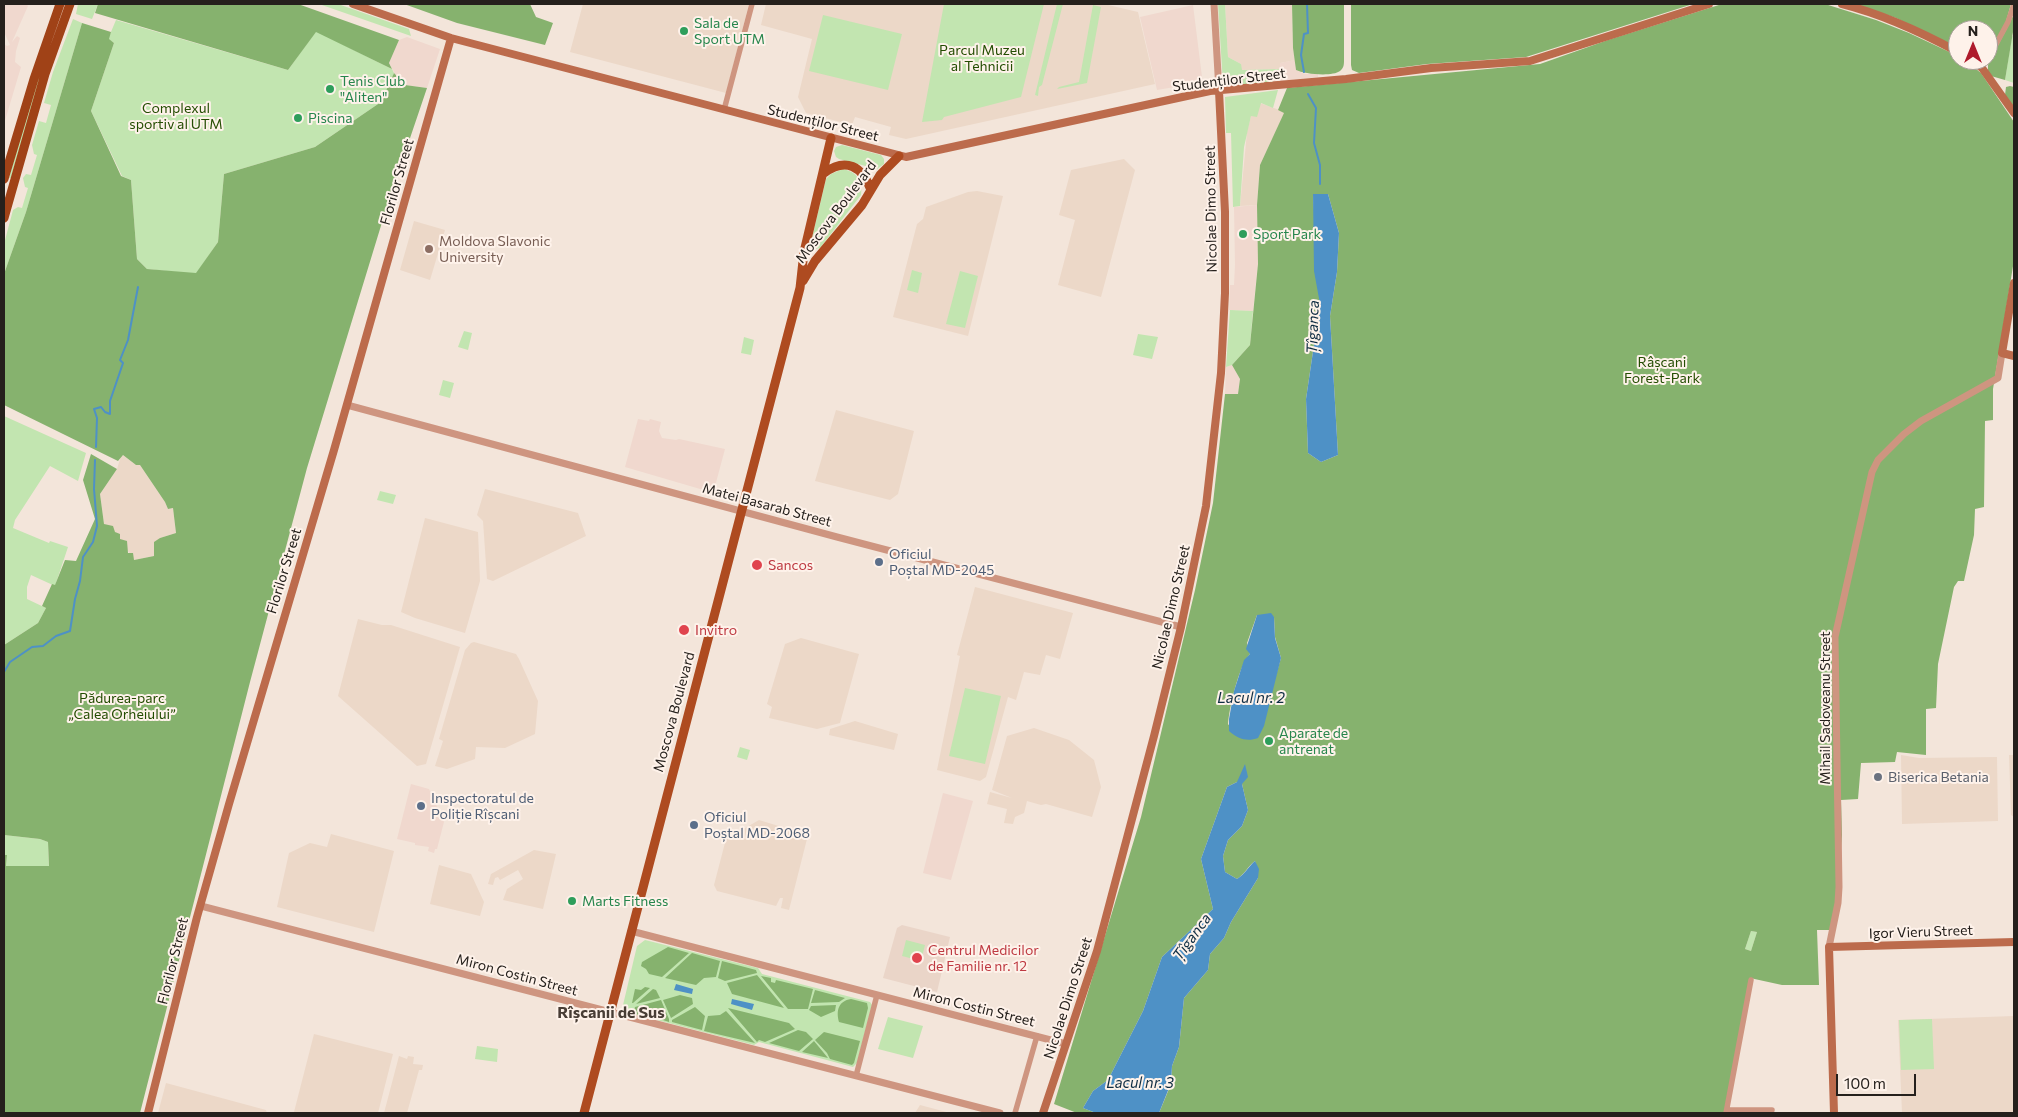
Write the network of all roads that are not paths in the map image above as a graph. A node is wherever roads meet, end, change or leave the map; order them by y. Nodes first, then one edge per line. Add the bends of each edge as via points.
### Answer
1 (60, 4) edge
2 (70, 4) edge
3 (353, 4) edge
4 (752, 4) edge
5 (1214, 4) edge
6 (1709, 4) edge
7 (1842, 4) edge
8 (2014, 4) edge
9 (452, 38) junction
10 (1998, 40) edge
11 (1948, 47) edge
12 (1983, 70) edge
13 (1219, 91) junction
14 (724, 110) junction
15 (2014, 113) edge
16 (832, 138) junction
17 (900, 156) junction
18 (824, 173) junction
19 (4, 179) edge
20 (8, 186) edge
21 (871, 190) junction
22 (4, 218) edge
23 (806, 243) junction
24 (822, 252) junction
25 (2014, 283) edge
26 (800, 288) junction
27 (2002, 353) junction
28 (2014, 356) edge
29 (347, 405) junction
30 (742, 511) junction
31 (1181, 627) junction
32 (201, 906) junction
33 (632, 931) junction
34 (2014, 942) edge
35 (1828, 947) junction
36 (1751, 980) dead end
37 (876, 995) junction
38 (610, 1012) junction
39 (1037, 1036) junction
40 (1066, 1044) junction
41 (856, 1076) junction
42 (1772, 1110) dead end
43 (1726, 1111) edge
44 (148, 1113) edge
45 (584, 1113) edge
46 (1000, 1113) edge
47 (1015, 1113) edge
48 (1043, 1113) edge
49 (1834, 1113) edge

1 - 19 highway
2 - 20 highway
3 - 9 main road, Studenților Street
4 - 14 street
5 - 13 street
6 - 13 main road, Studenților Street via 1530,61 1431,68
7 - 11 main road via 1866,10
8 - 10 street
9 - 14 main road, Studenților Street
9 - 29 main road, Florilor Street
12 - 15 main road
13 - 17 main road, Studenților Street
13 - 31 main road, Nicolae Dimo Street via 1225,256 1221,366 1206,506
14 - 16 main road, Studenților Street
16 - 17 main road, Studenților Street
16 - 18 main road, Moscova Boulevard
17 - 21 main road, Moscova Boulevard via 880,174
18 - 21 main road via 838,165 854,167 866,176
18 - 23 main road, Moscova Boulevard
20 - 22 highway
21 - 24 main road, Moscova Boulevard
23 - 24 main road via 812,251
23 - 26 main road, Moscova Boulevard
24 - 26 main road, Moscova Boulevard via 808,270
25 - 27 main road, Mihail Sadoveanu Street
26 - 30 main road, Moscova Boulevard
27 - 28 main road
27 - 35 street, Mihail Sadoveanu Street via 1998,378 1921,421 1878,460 1872,472 1835,637 1839,887
29 - 30 street, Matei Basarab Street
29 - 32 main road, Florilor Street
30 - 31 street, Matei Basarab Street
30 - 33 main road, Moscova Boulevard
31 - 40 main road, Nicolae Dimo Street via 1097,951
32 - 38 street, Miron Costin Street
32 - 44 main road, Florilor Street
33 - 37 street, Miron Costin Street
33 - 38 main road, Moscova Boulevard
34 - 35 main road, Igor Vieru Street
35 - 49 main road, Mihail Sadoveanu Street
36 - 43 street
37 - 39 street, Miron Costin Street
37 - 41 street
38 - 41 street, Miron Costin Street
38 - 45 main road, Moscova Boulevard
39 - 40 street, Miron Costin Street
39 - 47 street
40 - 48 main road, Nicolae Dimo Street
41 - 46 street, Miron Costin Street
42 - 43 street

